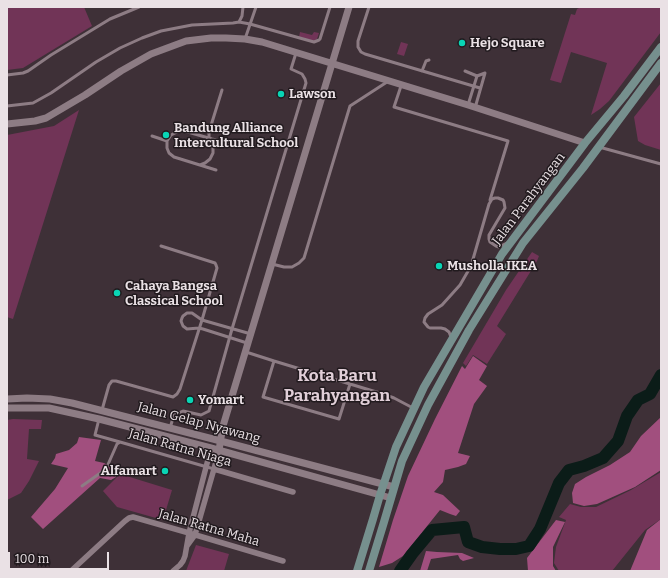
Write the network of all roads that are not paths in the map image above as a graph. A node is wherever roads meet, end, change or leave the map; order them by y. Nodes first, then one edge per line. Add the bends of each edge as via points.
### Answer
1 (139, 7) edge
2 (243, 7) edge
3 (256, 7) edge
4 (330, 7) edge
5 (349, 7) edge
6 (369, 7) edge
7 (239, 22) junction
8 (250, 24) junction
9 (245, 39) junction
10 (661, 47) edge
11 (296, 52) junction
12 (429, 60) dead end
13 (332, 63) junction
14 (661, 63) edge
15 (422, 71) junction
16 (465, 71) dead end
17 (7, 75) edge
18 (477, 76) junction
19 (389, 81) junction
20 (401, 84) junction
21 (473, 86) junction
22 (480, 88) junction
23 (222, 90) dead end
24 (7, 106) edge
25 (471, 106) junction
26 (7, 124) edge
27 (152, 136) dead end
28 (209, 138) junction
29 (167, 141) junction
30 (585, 143) junction
31 (242, 146) dead end
32 (598, 147) junction
33 (661, 164) edge
34 (199, 165) junction
35 (216, 170) dead end
36 (489, 204) junction
37 (514, 237) junction
38 (523, 243) junction
39 (161, 246) dead end
40 (272, 264) junction
41 (202, 320) junction
42 (199, 328) junction
43 (232, 329) junction
44 (251, 334) junction
45 (229, 338) junction
46 (451, 341) junction
47 (248, 344) junction
48 (246, 352) junction
49 (274, 361) junction
50 (350, 384) junction
51 (7, 399) edge
52 (7, 408) edge
53 (414, 408) junction
54 (102, 410) junction
55 (99, 419) junction
56 (222, 426) junction
57 (170, 428) junction
58 (213, 439) junction
59 (221, 441) junction
60 (120, 442) junction
61 (211, 448) junction
62 (218, 450) junction
63 (206, 466) junction
64 (214, 469) junction
65 (383, 484) junction
66 (82, 486) dead end
67 (394, 487) junction
68 (293, 492) dead end
69 (380, 495) junction
70 (391, 498) junction
71 (189, 532) junction
72 (195, 535) junction
73 (187, 546) junction
74 (283, 561) dead end
75 (71, 571) edge
76 (174, 571) edge
77 (357, 571) edge
78 (369, 571) edge

1 - 17 lane via 110,19 28,71
2 - 7 lane
3 - 8 lane
4 - 8 lane via 320,38 314,42
5 - 13 street
6 - 15 lane via 358,41 361,52
7 - 8 lane
7 - 24 lane via 192,25 161,31 120,48 33,103
8 - 9 lane
9 - 11 street
9 - 26 street via 211,38 186,41 150,54 46,118
10 - 30 main road, Jalan Parahyangan
11 - 13 street
11 - 43 lane via 291,70 302,74 306,84
12 - 15 lane via 424,64
13 - 19 street
13 - 40 street
14 - 32 main road, Jalan Parahyangan
15 - 21 lane
16 - 18 lane
18 - 21 lane
18 - 22 lane via 485,73
19 - 20 street
19 - 40 lane via 350,106 304,258 292,267
20 - 25 street
20 - 36 lane via 394,107 508,141
21 - 22 lane
21 - 25 lane
22 - 25 lane
23 - 28 lane
25 - 30 street
27 - 29 lane
28 - 29 lane via 181,130 171,135
28 - 31 lane
28 - 34 lane via 213,145 213,153 210,159
29 - 34 lane via 169,153 174,157
30 - 37 main road, Jalan Parahyangan
32 - 33 lane
32 - 38 main road, Jalan Parahyangan
34 - 35 lane
36 - 37 lane via 492,199 498,198 503,200 505,205 489,235 490,242 499,247
36 - 46 lane via 470,266 460,285 442,305 425,318 424,322 428,327 441,328 449,332
37 - 38 main road
37 - 46 main road, Jalan Parahyangan
38 - 67 main road, Jalan Parahyangan via 469,330 428,405 402,461
39 - 41 lane via 215,263 217,268
40 - 44 street
41 - 42 lane
41 - 42 lane via 190,312 182,318 185,328
41 - 43 lane
42 - 45 lane
42 - 54 lane via 177,394 173,397 166,396 112,381
43 - 44 lane
43 - 45 lane
44 - 47 street
45 - 47 lane
45 - 57 lane via 208,411 201,415 184,411 174,415
46 - 53 main road, Jalan Parahyangan
47 - 48 street
48 - 49 lane
48 - 56 street
49 - 50 lane
49 - 50 lane via 263,397 339,419
50 - 53 lane via 394,398
51 - 54 street, Jalan Gelap Nyawang via 50,399
52 - 55 street, Jalan Gelap Nyawang via 49,408
53 - 65 main road, Jalan Parahyangan
54 - 57 street, Jalan Gelap Nyawang
55 - 60 lane via 95,434
55 - 61 street, Jalan Gelap Nyawang
56 - 58 street
56 - 59 street
57 - 58 street, Jalan Gelap Nyawang
58 - 59 street, Jalan Gelap Nyawang
58 - 61 street
59 - 62 street
59 - 65 street, Jalan Gelap Nyawang
60 - 63 lane, Jalan Ratna Niaga
60 - 66 lane, Jalan Ratna Niaga via 106,469
61 - 62 street, Jalan Gelap Nyawang
61 - 63 street
62 - 64 street
62 - 69 street, Jalan Gelap Nyawang
63 - 64 lane, Jalan Ratna Niaga
63 - 71 street
64 - 68 street, Jalan Ratna Niaga
64 - 72 street
65 - 67 street
65 - 69 main road, Jalan Parahyangan
67 - 70 main road, Jalan Parahyangan
69 - 70 street
69 - 77 main road, Jalan Parahyangan
70 - 78 main road, Jalan Parahyangan
71 - 72 street, Jalan Ratna Maha
71 - 73 street
71 - 75 street, Jalan Ratna Maha via 129,518
72 - 73 street
72 - 74 street, Jalan Ratna Maha
73 - 76 street via 183,561

